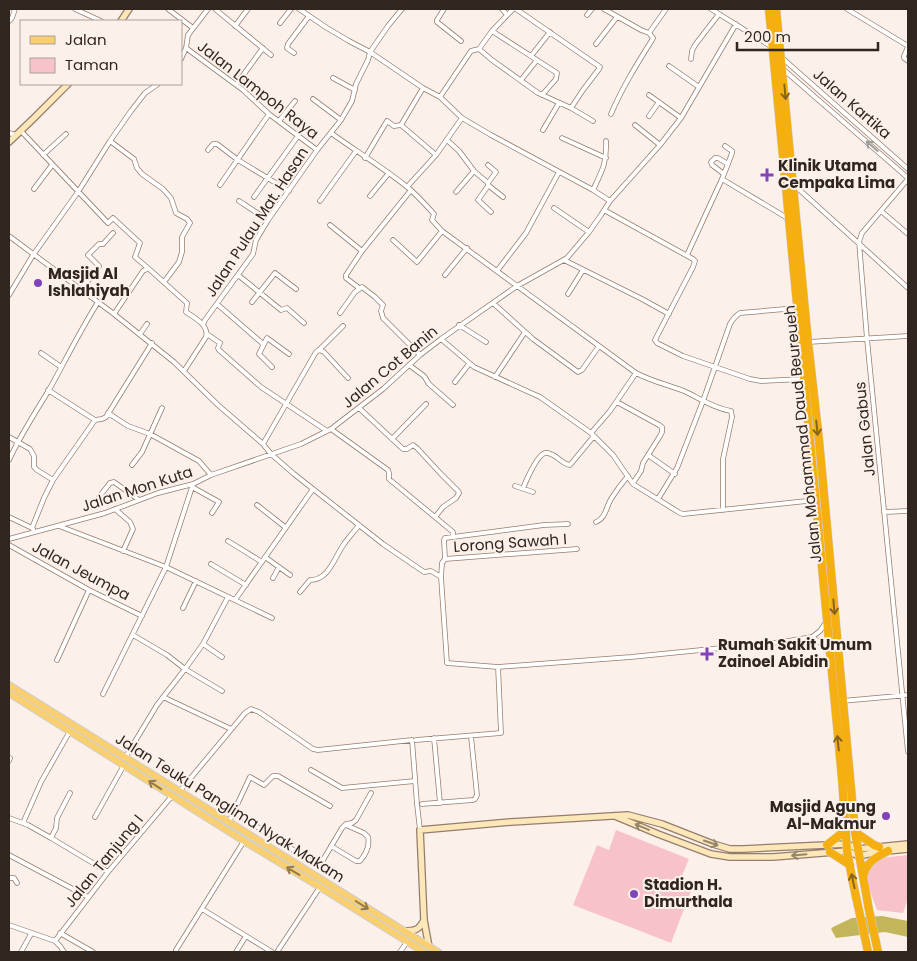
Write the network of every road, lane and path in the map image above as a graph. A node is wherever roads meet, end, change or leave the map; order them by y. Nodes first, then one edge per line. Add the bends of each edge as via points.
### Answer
1 (15, 9) edge
2 (75, 9) edge
3 (129, 9) edge
4 (168, 9) edge
5 (208, 9) edge
6 (215, 9) edge
7 (248, 9) edge
8 (291, 9) edge
9 (299, 9) edge
10 (402, 9) edge
11 (444, 9) edge
12 (502, 9) edge
13 (515, 9) edge
14 (592, 9) edge
15 (604, 9) edge
16 (666, 9) edge
17 (711, 9) edge
18 (769, 9) edge
19 (776, 9) edge
20 (847, 9) edge
21 (719, 14) junction
22 (507, 15) junction
23 (587, 15) dead end
24 (309, 16) junction
25 (617, 17) junction
26 (99, 20) edge
27 (122, 20) edge
28 (182, 20) edge
29 (182, 20) edge
30 (9, 21) edge
31 (280, 24) dead end
32 (736, 24) junction
33 (236, 26) junction
34 (192, 28) junction
35 (492, 30) junction
36 (550, 32) junction
37 (649, 33) junction
38 (461, 41) dead end
39 (182, 43) edge
40 (596, 44) dead end
41 (186, 46) junction
42 (908, 46) edge
43 (772, 47) junction
44 (264, 48) junction
45 (479, 49) junction
46 (370, 52) junction
47 (294, 53) dead end
48 (272, 55) dead end
49 (182, 56) edge
50 (531, 56) junction
51 (781, 56) junction
52 (691, 59) dead end
53 (537, 60) junction
54 (908, 61) edge
55 (670, 66) dead end
56 (782, 68) junction
57 (333, 78) dead end
58 (521, 80) junction
59 (238, 82) dead end
60 (67, 85) edge
61 (157, 85) edge
62 (699, 87) junction
63 (422, 88) junction
64 (355, 90) junction
65 (542, 95) junction
66 (649, 95) dead end
67 (440, 97) junction
68 (312, 100) dead end
69 (295, 101) dead end
70 (658, 102) junction
71 (559, 103) junction
72 (571, 108) junction
73 (269, 114) junction
74 (610, 114) dead end
75 (649, 116) dead end
76 (462, 118) junction
77 (681, 118) junction
78 (341, 120) junction
79 (279, 121) junction
80 (593, 121) dead end
81 (402, 125) junction
82 (635, 125) dead end
83 (544, 130) dead end
84 (19, 133) junction
85 (331, 133) junction
86 (9, 134) edge
87 (66, 134) dead end
88 (298, 136) junction
89 (562, 138) dead end
90 (447, 140) junction
91 (110, 141) junction
92 (606, 141) dead end
93 (9, 142) edge
94 (660, 145) junction
95 (725, 146) dead end
96 (208, 150) dead end
97 (317, 150) junction
98 (356, 151) junction
99 (436, 155) junction
100 (43, 156) junction
101 (365, 158) junction
102 (606, 158) junction
103 (238, 160) junction
104 (728, 164) junction
105 (52, 165) junction
106 (488, 165) dead end
107 (908, 169) edge
108 (474, 171) junction
109 (388, 172) junction
110 (559, 172) junction
111 (723, 176) junction
112 (268, 178) junction
113 (908, 178) edge
114 (488, 184) junction
115 (793, 184) junction
116 (220, 185) dead end
117 (406, 186) junction
118 (34, 189) dead end
119 (411, 190) junction
120 (592, 190) junction
121 (289, 191) junction
122 (78, 192) junction
123 (456, 192) dead end
124 (370, 196) dead end
125 (254, 197) dead end
126 (503, 197) dead end
127 (238, 201) dead end
128 (320, 201) dead end
129 (610, 201) junction
130 (554, 208) dead end
131 (604, 210) junction
132 (880, 211) junction
133 (491, 212) dead end
134 (789, 219) junction
135 (268, 220) junction
136 (330, 225) dead end
137 (442, 231) junction
138 (589, 232) junction
139 (113, 233) dead end
140 (908, 234) edge
141 (9, 236) edge
142 (393, 240) dead end
143 (859, 242) junction
144 (467, 248) junction
145 (362, 252) junction
146 (33, 255) junction
147 (687, 255) junction
148 (564, 260) junction
149 (149, 269) junction
150 (583, 270) junction
151 (497, 271) junction
152 (238, 275) junction
153 (445, 275) dead end
154 (164, 282) junction
155 (517, 286) junction
156 (359, 288) junction
157 (908, 288) edge
158 (296, 289) dead end
159 (81, 290) junction
160 (259, 293) junction
161 (568, 294) dead end
162 (9, 295) edge
163 (98, 302) junction
164 (252, 302) dead end
165 (493, 303) junction
166 (217, 304) junction
167 (798, 308) junction
168 (340, 313) dead end
169 (114, 314) junction
170 (669, 314) junction
171 (304, 323) dead end
172 (147, 324) dead end
173 (203, 325) junction
174 (459, 325) junction
175 (343, 326) dead end
176 (525, 332) junction
177 (140, 334) junction
178 (207, 334) junction
179 (908, 336) edge
180 (441, 339) junction
181 (867, 339) junction
182 (486, 342) dead end
183 (808, 342) junction
184 (152, 343) junction
185 (263, 346) junction
186 (599, 346) junction
187 (319, 350) junction
188 (40, 353) dead end
189 (289, 354) dead end
190 (420, 355) junction
191 (469, 364) junction
192 (409, 365) junction
193 (61, 367) junction
194 (272, 367) dead end
195 (715, 367) junction
196 (184, 371) junction
197 (636, 373) junction
198 (495, 377) junction
199 (348, 378) dead end
200 (804, 379) junction
201 (455, 382) dead end
202 (48, 390) junction
203 (703, 401) junction
204 (617, 402) junction
205 (286, 404) junction
206 (426, 404) dead end
207 (454, 405) dead end
208 (162, 408) dead end
209 (359, 408) junction
210 (108, 412) junction
211 (95, 420) junction
212 (329, 430) junction
213 (150, 434) junction
214 (592, 434) junction
215 (9, 437) edge
216 (392, 439) junction
217 (18, 442) junction
218 (263, 444) junction
219 (271, 454) junction
220 (648, 456) junction
221 (9, 460) edge
222 (132, 465) dead end
223 (675, 474) junction
224 (211, 475) junction
225 (628, 476) junction
226 (53, 480) junction
227 (632, 483) junction
228 (193, 486) junction
229 (515, 486) dead end
230 (522, 488) junction
231 (312, 489) junction
232 (533, 492) dead end
233 (99, 497) dead end
234 (658, 499) junction
235 (139, 500) junction
236 (816, 500) junction
237 (257, 505) dead end
238 (115, 509) junction
239 (724, 510) junction
240 (908, 510) edge
241 (884, 512) junction
242 (212, 513) dead end
243 (9, 517) edge
244 (434, 517) junction
245 (596, 522) dead end
246 (568, 524) dead end
247 (359, 525) junction
248 (59, 526) junction
249 (285, 527) junction
250 (33, 530) junction
251 (453, 537) junction
252 (9, 539) edge
253 (228, 540) dead end
254 (9, 545) edge
255 (577, 549) dead end
256 (123, 551) junction
257 (265, 557) junction
258 (445, 559) junction
259 (262, 562) junction
260 (211, 564) dead end
261 (166, 567) junction
262 (279, 567) junction
263 (290, 575) dead end
264 (440, 577) junction
265 (272, 578) dead end
266 (196, 581) junction
267 (246, 585) junction
268 (828, 587) junction
269 (89, 590) junction
270 (300, 592) dead end
271 (228, 597) junction
272 (234, 600) junction
273 (183, 608) dead end
274 (142, 616) junction
275 (272, 618) dead end
276 (827, 620) junction
277 (133, 635) junction
278 (812, 637) junction
279 (203, 644) junction
280 (830, 654) junction
281 (222, 657) dead end
282 (57, 660) dead end
283 (498, 668) junction
284 (186, 669) junction
285 (9, 685) edge
286 (222, 691) dead end
287 (9, 693) edge
288 (103, 694) dead end
289 (908, 694) edge
290 (902, 695) junction
291 (163, 697) junction
292 (842, 701) junction
293 (841, 726) junction
294 (231, 729) junction
295 (70, 731) junction
296 (471, 736) junction
297 (434, 738) junction
298 (416, 740) dead end
299 (908, 752) edge
300 (125, 758) junction
301 (124, 766) junction
302 (311, 770) dead end
303 (415, 782) junction
304 (179, 792) junction
305 (70, 793) dead end
306 (371, 793) dead end
307 (172, 796) junction
308 (440, 803) junction
309 (422, 804) dead end
310 (330, 806) dead end
311 (234, 812) junction
312 (615, 816) junction
313 (95, 817) dead end
314 (9, 818) edge
315 (229, 822) junction
316 (23, 823) junction
317 (346, 824) junction
318 (662, 824) junction
319 (241, 830) junction
320 (420, 830) junction
321 (846, 830) junction
322 (855, 832) junction
323 (658, 834) junction
324 (691, 836) junction
325 (237, 837) junction
326 (51, 838) junction
327 (244, 841) junction
328 (908, 844) edge
329 (687, 845) junction
330 (331, 846) junction
331 (879, 847) junction
332 (829, 848) junction
333 (847, 848) junction
334 (730, 849) junction
335 (908, 849) edge
336 (888, 851) junction
337 (858, 852) junction
338 (9, 855) edge
339 (730, 857) junction
340 (850, 865) junction
341 (108, 872) junction
342 (9, 878) edge
343 (863, 878) junction
344 (16, 883) dead end
345 (320, 887) junction
346 (88, 898) junction
347 (202, 909) junction
348 (424, 920) junction
349 (9, 925) edge
350 (404, 931) junction
351 (60, 933) junction
352 (30, 934) junction
353 (246, 936) junction
354 (55, 941) junction
355 (407, 941) junction
356 (429, 947) junction
357 (867, 949) edge
358 (176, 950) dead end
359 (278, 951) edge
360 (21, 952) edge
361 (64, 952) edge
362 (93, 952) edge
363 (236, 952) edge
364 (272, 952) edge
365 (284, 952) edge
366 (400, 952) edge
367 (424, 952) edge
368 (438, 952) edge
369 (878, 952) edge

1 - 30 street
2 - 26 street
3 - 27 street
4 - 29 street
5 - 34 street
6 - 33 street
7 - 33 street
8 - 31 street
9 - 24 street
10 - 46 street, Jalan Pulau Mat. Hasan
11 - 38 street via 437,21
12 - 22 street
13 - 22 street
13 - 36 street
14 - 23 street
15 - 25 street
16 - 37 street
17 - 21 street
18 - 43 highway, Jalan Mohammad Daud Beureueh
19 - 51 highway, Jalan Mohammad Daud Beureueh
20 - 42 street
21 - 32 street
21 - 52 street via 695,46
22 - 35 street
24 - 46 street
24 - 47 street via 288,44 287,48
25 - 37 street
25 - 40 street
28 - 34 street
32 - 43 street
32 - 62 street, Jalan Cot Banin
33 - 44 street
34 - 41 street
35 - 45 street
35 - 50 street
36 - 50 street
36 - 72 street via 600,67
37 - 74 street via 653,38
39 - 41 street, Jalan Lampoh Raya
41 - 49 street
41 - 73 street, Jalan Lampoh Raya
42 - 54 street via 904,56
43 - 134 highway, Jalan Mohammad Daud Beureueh
44 - 48 street
44 - 59 street
45 - 58 street
45 - 67 street via 471,51
46 - 63 street
46 - 64 street, Jalan Pulau Mat. Hasan
50 - 53 street
51 - 56 highway, Jalan Mohammad Daud Beureueh
51 - 107 street, Jalan Kartika
53 - 58 street
53 - 65 street via 557,73 556,79
55 - 62 street
113 -> 56 street, Jalan Kartika
56 -> 115 highway, Jalan Mohammad Daud Beureueh
57 - 64 street
58 - 65 street
60 - 84 street
61 - 91 street via 145,93
62 - 77 street, Jalan Cot Banin
63 - 67 street
63 - 81 street
64 - 78 street, Jalan Pulau Mat. Hasan
65 - 71 street
66 - 70 street
67 - 76 street
68 - 78 street
69 - 79 street
70 - 75 street
70 - 77 street
71 - 72 street
71 - 83 street
72 - 80 street
73 - 79 street, Jalan Lampoh Raya
73 - 103 street
76 - 90 street
76 - 110 street
77 - 94 street, Jalan Cot Banin
78 - 85 street, Jalan Pulau Mat. Hasan
79 - 88 street, Jalan Lampoh Raya
81 - 99 street
81 - 101 street via 394,126 387,122
82 - 94 street
84 - 86 street
84 - 93 street
84 - 100 street
85 - 97 street, Jalan Pulau Mat. Hasan
85 - 98 street
87 - 100 street
88 - 97 street, Jalan Lampoh Raya
88 - 112 street
89 - 102 street
90 - 99 street
90 - 108 street
91 - 122 street
91 - 154 street via 134,159 142,174 171,198 176,213 190,222 182,237 179,262
92 - 102 street
94 - 129 street, Jalan Cot Banin
95 - 104 street via 732,151
96 - 103 street via 215,144
97 - 121 street, Jalan Pulau Mat. Hasan
98 - 101 street
98 - 128 street
99 - 117 street
100 - 105 street
101 - 109 street
102 - 120 street
103 - 112 street
103 - 116 street
104 - 111 street
104 - 111 street via 717,158 711,162
105 - 118 street
105 - 122 street
106 - 114 street via 496,174
108 - 114 street
108 - 123 street
109 - 117 street
109 - 124 street
110 - 120 street
110 - 151 street via 526,233
111 - 134 street
111 - 147 street
112 - 121 street
112 - 125 street
113 - 132 street
114 - 126 street
114 - 133 street via 478,200
115 - 143 street
115 - 183 highway, Jalan Mohammad Daud Beureueh
117 - 119 street
119 - 137 street via 434,214 432,220
119 - 145 street
120 - 129 street
121 - 135 street, Jalan Pulau Mat. Hasan
122 - 146 street
122 - 149 street via 108,223 113,218 140,243 135,257
127 - 135 street
129 - 131 street, Jalan Cot Banin
130 - 138 street
131 - 138 street, Jalan Cot Banin
131 - 147 street
132 - 140 street
132 - 143 street via 862,233
134 - 167 highway, Jalan Mohammad Daud Beureueh
135 - 152 street, Jalan Pulau Mat. Hasan via 256,240 253,254
136 - 145 street
137 - 142 street via 417,262
137 - 144 street
138 - 148 street, Jalan Cot Banin
139 - 159 street via 88,255 99,266
141 - 146 street
143 - 157 street
143 - 181 street, Jalan Gabus
144 - 151 street
144 - 153 street
145 - 156 street via 346,275
146 - 159 street
146 - 162 street
147 - 170 street via 695,262
148 - 150 street
148 - 155 street, Jalan Cot Banin
149 - 154 street
149 - 169 street via 143,271
150 - 161 street
150 - 170 street
151 - 155 street
152 - 160 street
152 - 166 street, Jalan Pulau Mat. Hasan
154 - 173 street via 187,302 186,312
155 - 165 street, Jalan Cot Banin
155 - 186 street
156 - 168 street
156 - 190 street via 369,292 383,306 383,318
158 - 160 street via 275,273
159 - 163 street
160 - 164 street
160 - 171 street via 281,310 287,308
163 - 169 street
163 - 193 street
165 - 174 street, Jalan Cot Banin
165 - 176 street
166 - 173 street, Jalan Pulau Mat. Hasan
166 - 185 street
167 - 195 street via 736,315
167 - 200 highway, Jalan Mohammad Daud Beureueh
169 - 177 street
170 - 195 street via 656,338 657,343
172 - 177 street
173 - 178 street
174 - 180 street, Jalan Cot Banin
174 - 182 street
175 - 187 street
176 - 186 street via 578,372
176 - 198 street
177 - 184 street
178 - 196 street
178 - 205 street via 219,341 219,350
179 - 181 street
180 - 190 street, Jalan Cot Banin
180 - 191 street
181 - 183 street
181 - 241 street, Jalan Gabus
183 -> 268 highway, Jalan Mohammad Daud Beureueh
184 - 196 street
184 - 210 street
185 - 189 street via 267,338
185 - 194 street via 259,354
186 - 197 street
187 - 199 street
187 - 205 street
188 - 193 street
190 - 192 street, Jalan Cot Banin
191 - 198 street
191 - 201 street
192 - 207 street
192 - 209 street, Jalan Cot Banin
193 - 202 street
195 - 200 street via 750,379
195 - 203 street
196 - 218 street
197 - 203 street
197 - 204 street
198 - 214 street via 548,402
200 - 236 highway, Jalan Mohammad Daud Beureueh
202 - 211 street
202 - 217 street
203 - 223 street
203 - 239 street via 730,411 732,417 723,459
204 - 214 street
204 - 220 street via 662,427
205 - 212 street
205 - 218 street
206 - 216 street
208 - 213 street
209 - 212 street, Jalan Cot Banin
209 - 216 street
210 - 211 street via 106,417
210 - 213 street via 128,426
211 - 226 street
212 - 219 street, Jalan Cot Banin
212 - 244 street via 388,470 389,479
213 - 222 street
213 - 224 street via 199,461
214 - 225 street
214 - 230 street via 570,465 549,454 542,455
215 - 217 street
216 - 244 street via 404,449 415,446 458,491 457,496
217 - 221 street
217 - 226 street via 30,449 34,467
218 - 219 street
219 - 224 street, Jalan Mon Kuta
219 - 231 street
220 - 223 street
220 - 227 street
223 - 234 street
224 - 228 street, Jalan Mon Kuta
225 - 227 street
225 - 245 street via 604,515
226 - 250 street
227 - 234 street
228 - 235 street, Jalan Mon Kuta
228 - 242 street via 218,502
228 - 261 street
229 - 230 street
230 - 232 street
231 - 247 street
231 - 249 street
233 - 235 street via 114,482
234 - 239 street via 683,514
235 - 238 street, Jalan Mon Kuta
236 - 239 street
236 - 268 highway, Jalan Mohammad Daud Beureueh
237 - 249 street
238 - 248 street, Jalan Mon Kuta
238 - 256 street via 134,529
240 - 241 street
241 - 290 street, Jalan Gabus
243 - 250 street
244 - 251 street via 453,532
246 - 251 street
247 - 264 street via 424,572 431,571
247 - 270 street via 328,572 310,580
248 - 250 street, Jalan Mon Kuta
248 - 256 street
249 - 257 street
250 - 252 street, Jalan Mon Kuta
251 - 258 street via 444,540
253 - 259 street
254 - 269 street, Jalan Jeumpa
255 - 258 street, Lorong Sawah I
256 - 261 street
257 - 259 street
257 - 262 street
258 - 264 street
259 - 267 street
260 - 267 street
261 - 266 street
261 - 274 street
262 - 263 street
262 - 265 street
264 - 283 street via 447,663
266 - 271 street
266 - 273 street
267 - 272 street
268 - 276 highway, Jalan Mohammad Daud Beureueh
268 -> 292 highway, Jalan Mohammad Daud Beureueh
269 - 274 street, Jalan Jeumpa
269 - 282 street
271 - 272 street
271 - 279 street
272 - 275 street
274 - 277 street
276 - 278 street
276 - 280 highway, Jalan Mohammad Daud Beureueh
277 - 284 street
277 - 288 street
278 - 280 street
278 - 283 street
279 - 281 street
279 - 284 street
280 - 293 highway, Jalan Mohammad Daud Beureueh
283 - 296 street via 501,733
284 - 286 street
284 - 291 street
285 - 300 main road, Jalan Teuku Panglima Nyak Makam
287 - 295 main road, Jalan Teuku Panglima Nyak Makam
289 - 290 street
290 - 292 street
290 - 299 street, Jalan Gabus
291 - 294 street
291 - 300 street
292 - 293 highway, Jalan Mohammad Daud Beureueh
321 -> 293 highway, Jalan Mohammad Daud Beureueh
293 - 322 highway, Jalan Mohammad Daud Beureueh
294 - 303 street via 251,709 318,750 412,740
294 - 304 street
295 - 301 main road, Jalan Teuku Panglima Nyak Makam
295 - 316 street via 41,782
296 - 297 street
296 - 308 street via 477,796 473,800
297 - 298 street
297 - 308 street
300 - 304 main road, Jalan Teuku Panglima Nyak Makam
307 -> 301 main road, Jalan Teuku Panglima Nyak Makam
301 - 313 street
302 - 303 street via 342,788
303 - 320 street
304 - 315 main road, Jalan Teuku Panglima Nyak Makam
305 - 326 street
306 - 317 street via 354,821
307 - 325 main road, Jalan Teuku Panglima Nyak Makam
307 - 341 street, Jalan Tanjung I
308 - 309 street
310 - 311 street via 278,776 273,776 264,785 250,776
311 - 315 street
311 - 330 street via 316,864 323,860
312 - 318 street via 628,815
312 - 320 street
323 -> 312 street
314 - 316 street
315 - 319 main road, Jalan Teuku Panglima Nyak Makam
316 - 326 street
317 - 330 street
317 - 330 street via 369,838 369,846 360,861
318 - 323 street
318 - 324 street
319 - 325 main road
319 -> 350 main road, Jalan Teuku Panglima Nyak Makam
320 - 348 street
321 - 332 highway
321 - 333 highway, Jalan Mohammad Daud Beureueh
322 - 331 highway
322 - 337 highway, Jalan Mohammad Daud Beureueh
323 - 329 street
324 - 329 street
324 -> 334 street
325 - 327 main road, Jalan Teuku Panglima Nyak Makam
326 - 341 street
345 -> 327 main road, Jalan Teuku Panglima Nyak Makam
327 - 347 street
328 - 331 street
329 - 339 street
331 - 337 street
332 - 333 street
332 - 334 street
332 -> 339 street via 774,856
332 - 340 highway
333 - 337 street
333 - 340 highway, Jalan Mohammad Daud Beureueh
334 - 339 street
335 - 336 street
336 - 337 street
336 - 343 highway via 871,861
337 - 343 highway, Jalan Mohammad Daud Beureueh
338 - 346 street
357 -> 340 highway, Jalan Mohammad Daud Beureueh
341 - 346 street, Jalan Tanjung I
342 - 344 street via 14,878
343 - 369 highway, Jalan Mohammad Daud Beureueh
345 - 355 main road, Jalan Teuku Panglima Nyak Makam
345 - 359 street
346 - 351 street, Jalan Tanjung I
347 - 353 street
347 - 358 street
348 - 350 street via 416,930
348 - 356 street
349 - 352 street
350 - 356 main road, Jalan Teuku Panglima Nyak Makam
351 - 354 street, Jalan Tanjung I
351 - 362 street
352 - 354 street
352 - 360 street
353 - 363 street
353 - 364 street
354 - 361 street
355 - 366 street
355 - 367 main road, Jalan Teuku Panglima Nyak Makam
356 - 368 main road, Jalan Teuku Panglima Nyak Makam
359 - 365 street

